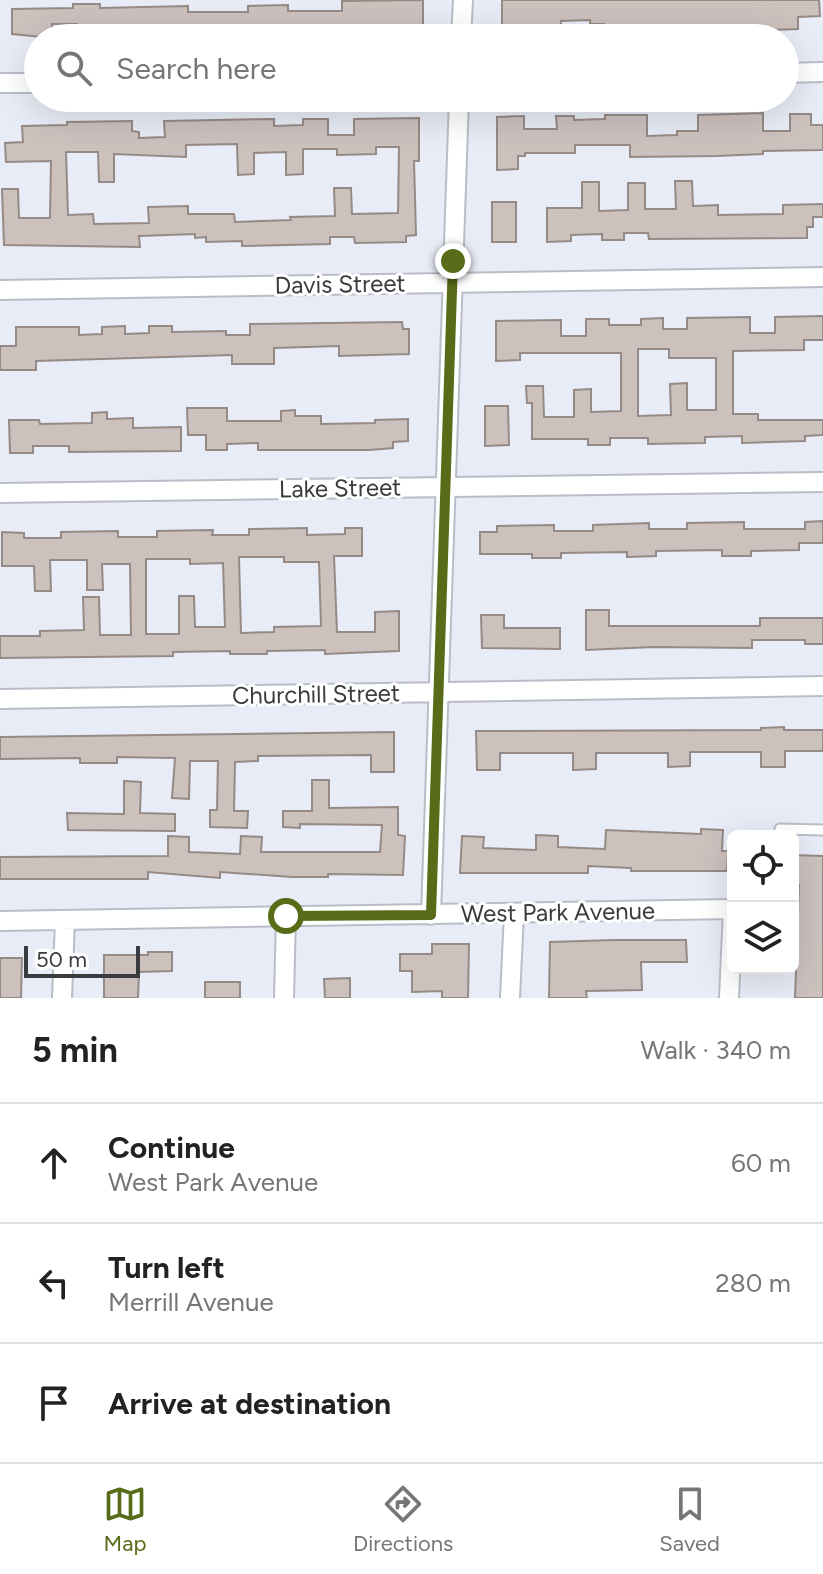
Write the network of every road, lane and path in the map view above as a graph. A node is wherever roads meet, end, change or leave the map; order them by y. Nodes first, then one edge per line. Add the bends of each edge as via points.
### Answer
1 (463, 0) edge
2 (462, 24) edge
3 (823, 72) edge
4 (799, 73) edge
5 (0, 83) edge
6 (24, 83) edge
7 (458, 112) edge
8 (823, 277) edge
9 (452, 282) junction
10 (0, 290) edge
11 (823, 482) edge
12 (445, 487) junction
13 (0, 493) edge
14 (823, 686) edge
15 (439, 692) junction
16 (0, 699) edge
17 (780, 830) edge
18 (823, 830) edge
19 (727, 908) edge
20 (514, 913) junction
21 (431, 915) junction
22 (286, 916) junction
23 (65, 920) junction
24 (0, 921) edge
25 (730, 974) edge
26 (62, 998) edge
27 (284, 998) edge
28 (510, 998) edge
29 (729, 998) edge

1 - 2 street
3 - 4 street
5 - 6 street
7 - 9 street
8 - 9 street, Davis Street
9 - 10 street, Davis Street
9 - 12 street
11 - 12 street, Lake Street
12 - 13 street, Lake Street
12 - 15 street
14 - 15 street, Churchill Street
15 - 16 street, Churchill Street
15 - 21 street
17 - 18 lane
19 - 20 street, West Park Avenue
20 - 21 street, West Park Avenue
20 - 28 street
21 - 22 street, West Park Avenue
22 - 23 street, West Park Avenue
22 - 27 street
23 - 24 street, West Park Avenue
23 - 26 street
25 - 29 street

